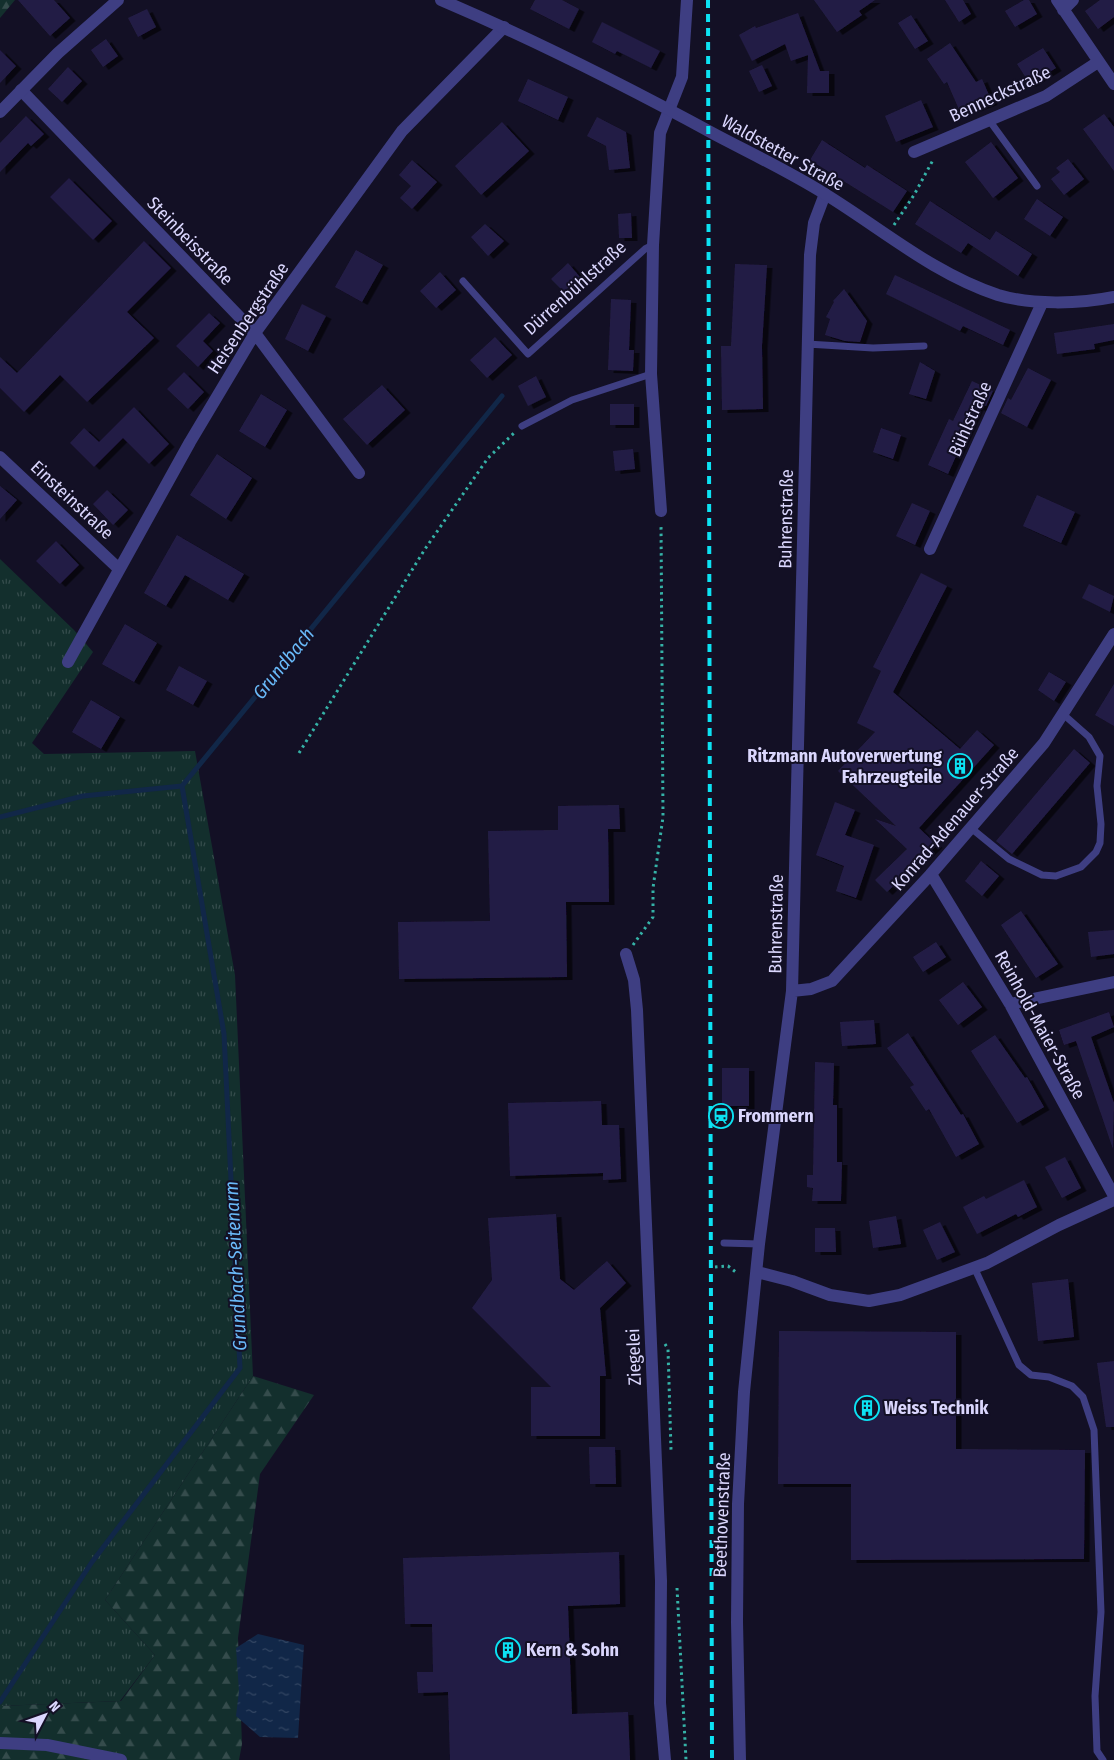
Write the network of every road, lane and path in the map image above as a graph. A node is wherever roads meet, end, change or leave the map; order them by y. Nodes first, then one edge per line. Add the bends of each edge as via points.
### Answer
1 (118, 0) edge
2 (441, 0) edge
3 (686, 0) edge
4 (1074, 0) edge
5 (1060, 5) edge
6 (504, 27) junction
7 (1098, 62) junction
8 (1114, 84) edge
9 (21, 90) junction
10 (669, 110) junction
11 (0, 112) edge
12 (989, 120) junction
13 (944, 139) junction
14 (914, 152) dead end
15 (1037, 186) dead end
16 (825, 194) junction
17 (887, 236) junction
18 (653, 246) junction
19 (462, 281) dead end
20 (1114, 296) edge
21 (1042, 303) junction
22 (255, 333) junction
23 (807, 344) junction
24 (924, 346) dead end
25 (651, 374) junction
26 (522, 426) joint
27 (0, 457) edge
28 (359, 473) dead end
29 (661, 511) joint
30 (930, 549) dead end
31 (119, 569) junction
32 (1114, 634) edge
33 (68, 662) dead end
34 (1063, 714) junction
35 (299, 753) dead end
36 (971, 828) junction
37 (931, 874) junction
38 (626, 954) joint
39 (1114, 982) edge
40 (792, 991) junction
41 (1010, 1004) junction
42 (1114, 1196) edge
43 (1114, 1200) edge
44 (724, 1243) dead end
45 (759, 1244) junction
46 (715, 1267) dead end
47 (974, 1267) junction
48 (757, 1272) junction
49 (737, 1273) dead end
50 (0, 1743) edge
51 (121, 1760) edge
52 (665, 1760) edge
53 (740, 1760) edge
54 (1103, 1760) edge

1 - 9 street
2 - 6 street, Waldstetter Straße
3 - 10 street, Dürrenbühlstraße via 682,76
4 - 5 street
5 - 7 street
6 - 10 street, Waldstetter Straße
6 - 22 street, Heisenbergstraße via 402,131
7 - 8 street
7 - 12 street, Benneckstraße via 1046,96
9 - 11 street
9 - 22 street, Steinbeisstraße
10 - 16 street, Waldstetter Straße
10 - 18 street, Dürrenbühlstraße via 660,132
12 - 13 street, Benneckstraße
12 - 15 lane
13 - 14 street, Benneckstraße
13 - 17 path via 914,195
16 - 17 street, Waldstetter Straße
16 - 23 street, Buhrenstraße via 814,223 810,255
17 - 21 street, Waldstetter Straße via 957,278 999,295
18 - 19 lane, Dürrenbühlstraße via 645,249 528,354
18 - 25 street, Dürrenbühlstraße
20 - 21 street, Waldstetter Straße
21 - 30 street, Bühlstraße
22 - 28 street, Steinbeisstraße
22 - 31 street, Heisenbergstraße
23 - 24 lane via 873,348
23 - 40 street, Buhrenstraße
25 - 26 lane via 572,400
25 - 29 street, Dürrenbühlstraße
26 - 35 path via 488,458 425,549
27 - 31 street, Einsteinstraße
29 - 38 path via 664,817 653,917
31 - 33 street, Heisenbergstraße
32 - 34 street, Konrad-Adenauer-Straße
34 - 36 street, Konrad-Adenauer-Straße via 1044,743
34 - 36 lane via 1089,738 1100,756 1097,786 1101,824 1096,852 1081,866 1056,876 1042,875 1008,860
36 - 37 street, Konrad-Adenauer-Straße
37 - 40 street, Konrad-Adenauer-Straße via 832,981 812,990
37 - 41 street, Reinhold-Maier-Straße
38 - 52 street, Ziegelei via 634,980 637,1010 661,1581 660,1703
39 - 41 street
40 - 45 street, Buhrenstraße
41 - 42 street, Reinhold-Maier-Straße
43 - 47 street
44 - 45 lane
45 - 48 street, Buhrenstraße
46 - 49 path via 728,1266
47 - 48 street via 900,1295 869,1301 830,1295
47 - 54 lane via 1019,1365 1031,1374 1072,1386 1083,1398 1094,1430 1101,1612 1095,1696 1097,1751
48 - 53 street, Beethovenstraße via 744,1392 738,1504
50 - 51 street via 47,1745

